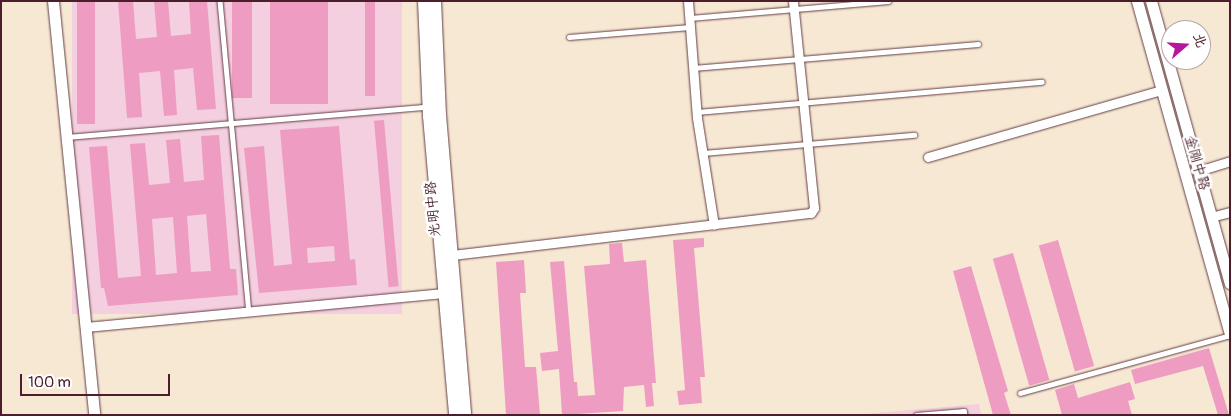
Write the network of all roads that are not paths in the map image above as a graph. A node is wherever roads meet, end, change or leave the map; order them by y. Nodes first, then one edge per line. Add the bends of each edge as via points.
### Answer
1 (53, 1) edge
2 (220, 1) edge
3 (424, 1) edge
4 (435, 1) edge
5 (688, 1) edge
6 (888, 1) edge
7 (1137, 1) edge
8 (1151, 1) edge
9 (793, 5) edge
10 (690, 22) junction
11 (569, 38) dead end
12 (978, 44) dead end
13 (799, 59) junction
14 (694, 68) junction
15 (1042, 82) dead end
16 (1161, 90) junction
17 (803, 103) junction
18 (428, 107) junction
19 (697, 112) junction
20 (232, 124) junction
21 (914, 135) dead end
22 (65, 137) junction
23 (808, 144) junction
24 (703, 153) junction
25 (928, 157) dead end
26 (1230, 161) edge
27 (1198, 171) junction
28 (1230, 212) edge
29 (1211, 217) junction
30 (714, 225) junction
31 (452, 255) junction
32 (1230, 283) edge
33 (444, 293) junction
34 (249, 312) junction
35 (85, 327) junction
36 (1230, 334) edge
37 (1020, 393) dead end
38 (94, 415) edge
39 (455, 415) edge
40 (466, 415) edge
41 (916, 415) edge
42 (965, 415) edge

1 - 22 street
2 - 20 lane
3 - 18 main road, 光明中路
4 - 31 main road, 光明中路 via 440,116
5 - 10 street
6 - 9 lane
7 - 16 street, 金刚中路
8 - 27 street, 金刚中路
9 - 10 lane
9 - 13 street
10 - 11 lane
10 - 14 street
12 - 13 lane
13 - 14 lane
13 - 17 street
14 - 19 street
15 - 17 lane
16 - 25 street
16 - 36 street, 金刚中路
17 - 19 lane
17 - 23 street
18 - 20 lane
18 - 33 main road, 光明中路
19 - 24 street
20 - 22 lane
20 - 34 lane
21 - 23 lane
22 - 35 street
23 - 24 lane
23 - 30 street via 814,208 811,213
24 - 30 street
26 - 27 street
27 - 29 street, 金刚中路
28 - 29 street
29 - 32 street, 金刚中路
30 - 31 street
31 - 40 main road, 光明中路
33 - 34 street
33 - 39 main road, 光明中路
34 - 35 street
35 - 38 street
36 - 37 lane
41 - 42 lane via 964,410

